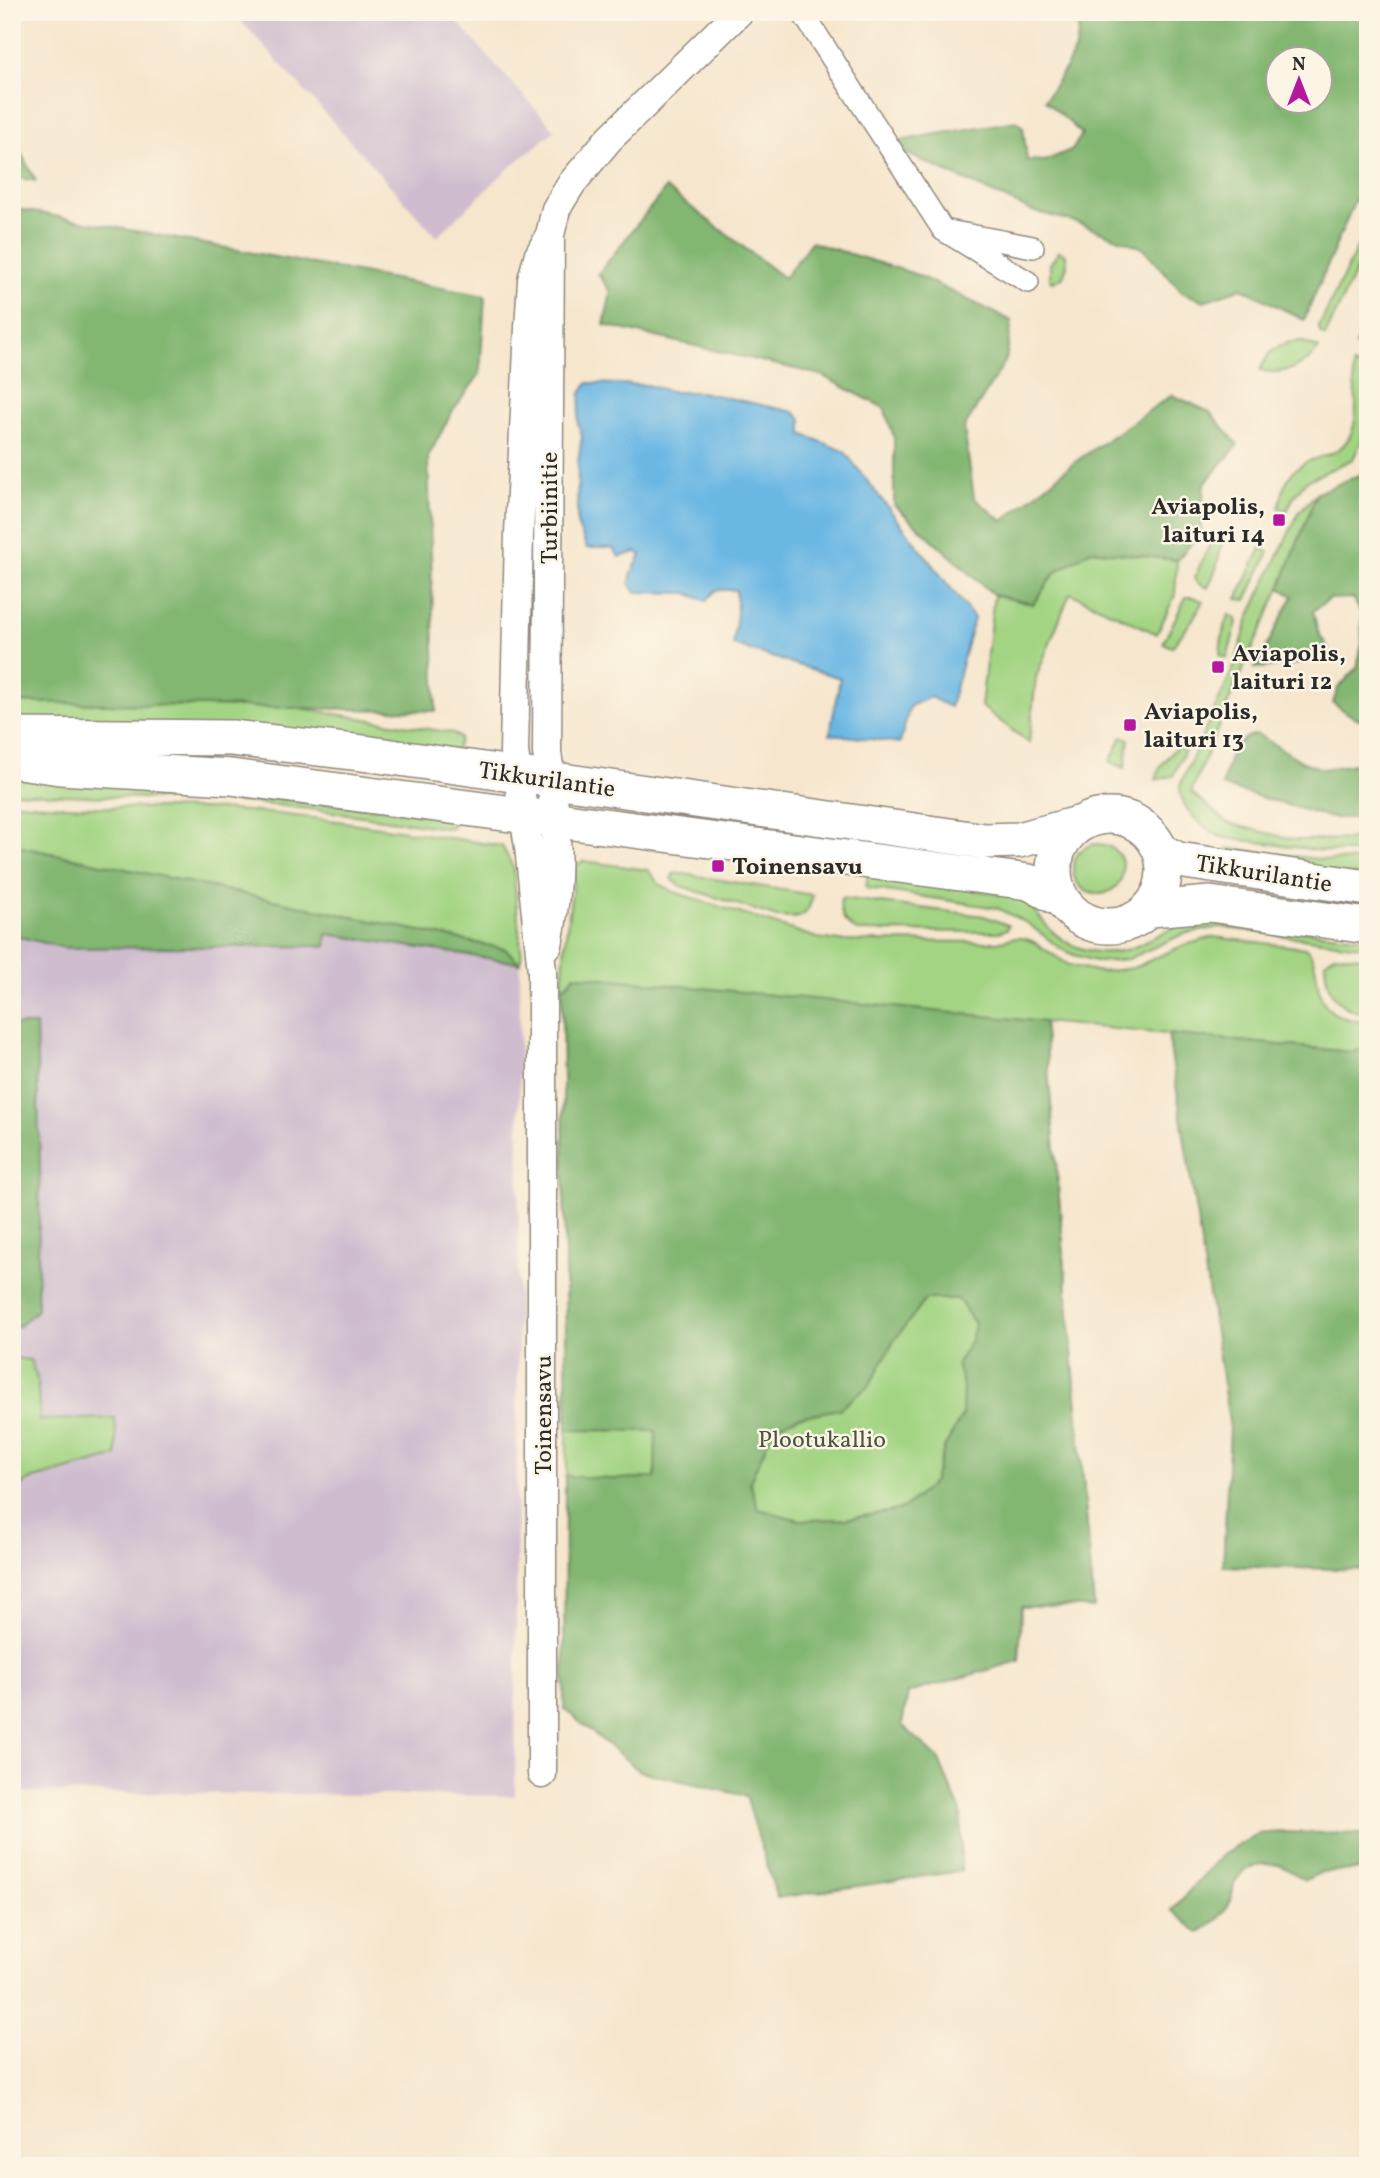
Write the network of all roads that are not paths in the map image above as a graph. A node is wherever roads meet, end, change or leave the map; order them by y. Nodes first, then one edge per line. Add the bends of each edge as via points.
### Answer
1 (739, 12) edge
2 (802, 12) edge
3 (943, 230) junction
4 (550, 235) junction
5 (1033, 247) dead end
6 (1028, 282) dead end
7 (12, 736) edge
8 (12, 760) edge
9 (516, 775) junction
10 (551, 780) junction
11 (540, 816) junction
12 (1078, 824) junction
13 (1161, 852) junction
14 (1368, 888) edge
15 (1062, 900) junction
16 (1150, 909) junction
17 (1368, 926) edge
18 (542, 1774) dead end

1 - 4 street, Turbiinitie via 610,139 572,183 556,209
2 - 3 street
3 - 5 street
3 - 6 street
4 - 9 street, Turbiinitie via 532,280 519,546
4 - 10 street, Turbiinitie via 547,753
7 - 9 main road, Tikkurilantie via 232,738
8 - 11 main road, Tikkurilantie via 231,776
9 - 10 main road, Tikkurilantie
9 - 11 street, Toinensavu
10 - 11 street, Toinensavu
10 - 12 main road, Tikkurilantie via 985,841 1019,840
11 - 15 main road, Tikkurilantie via 1029,882
11 - 18 street, Toinensavu
12 - 13 main road via 1103,816 1129,819 1153,836
12 - 15 main road via 1055,856 1055,883
13 - 14 main road, Tikkurilantie via 1178,860
13 - 16 main road via 1163,886
15 - 16 main road via 1075,914 1111,926 1130,922
16 - 17 main road, Tikkurilantie via 1210,904

